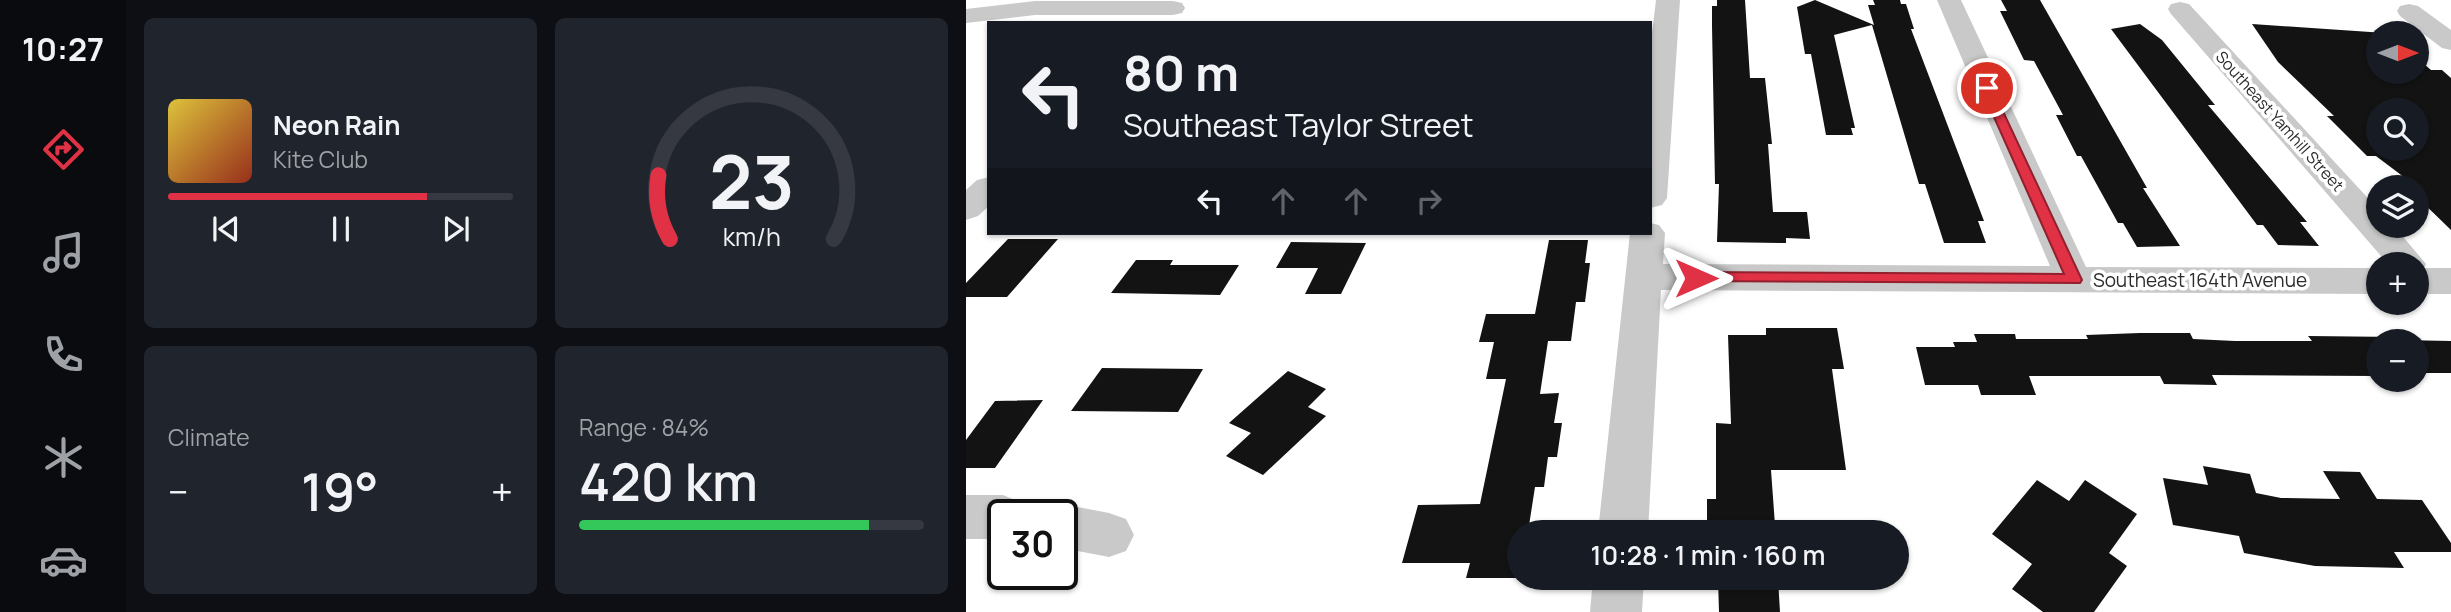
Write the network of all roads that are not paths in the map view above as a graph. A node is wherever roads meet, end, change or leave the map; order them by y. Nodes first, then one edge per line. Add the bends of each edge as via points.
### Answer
1 (1668, 0) edge
2 (1949, 0) edge
3 (2180, 9) dead end
4 (1170, 10) edge
5 (2409, 11) dead end
6 (966, 16) edge
7 (2451, 42) edge
8 (1652, 176) edge
9 (987, 189) edge
10 (966, 209) edge
11 (1647, 235) edge
12 (2401, 252) edge
13 (1643, 277) junction
14 (2074, 280) junction
15 (2366, 281) edge
16 (966, 517) edge
17 (987, 517) edge
18 (1624, 520) edge
19 (1078, 529) edge
20 (1109, 535) dead end
21 (1618, 590) edge
22 (1616, 612) edge

1 - 8 street
2 - 14 street
3 - 12 street, Southeast Yamhill Street
4 - 6 street via 1035,8
5 - 7 street
9 - 10 street
11 - 13 street
13 - 14 street, Southeast 164th Avenue
13 - 18 street
14 - 15 street, Southeast 164th Avenue
16 - 17 street
19 - 20 street
21 - 22 street

